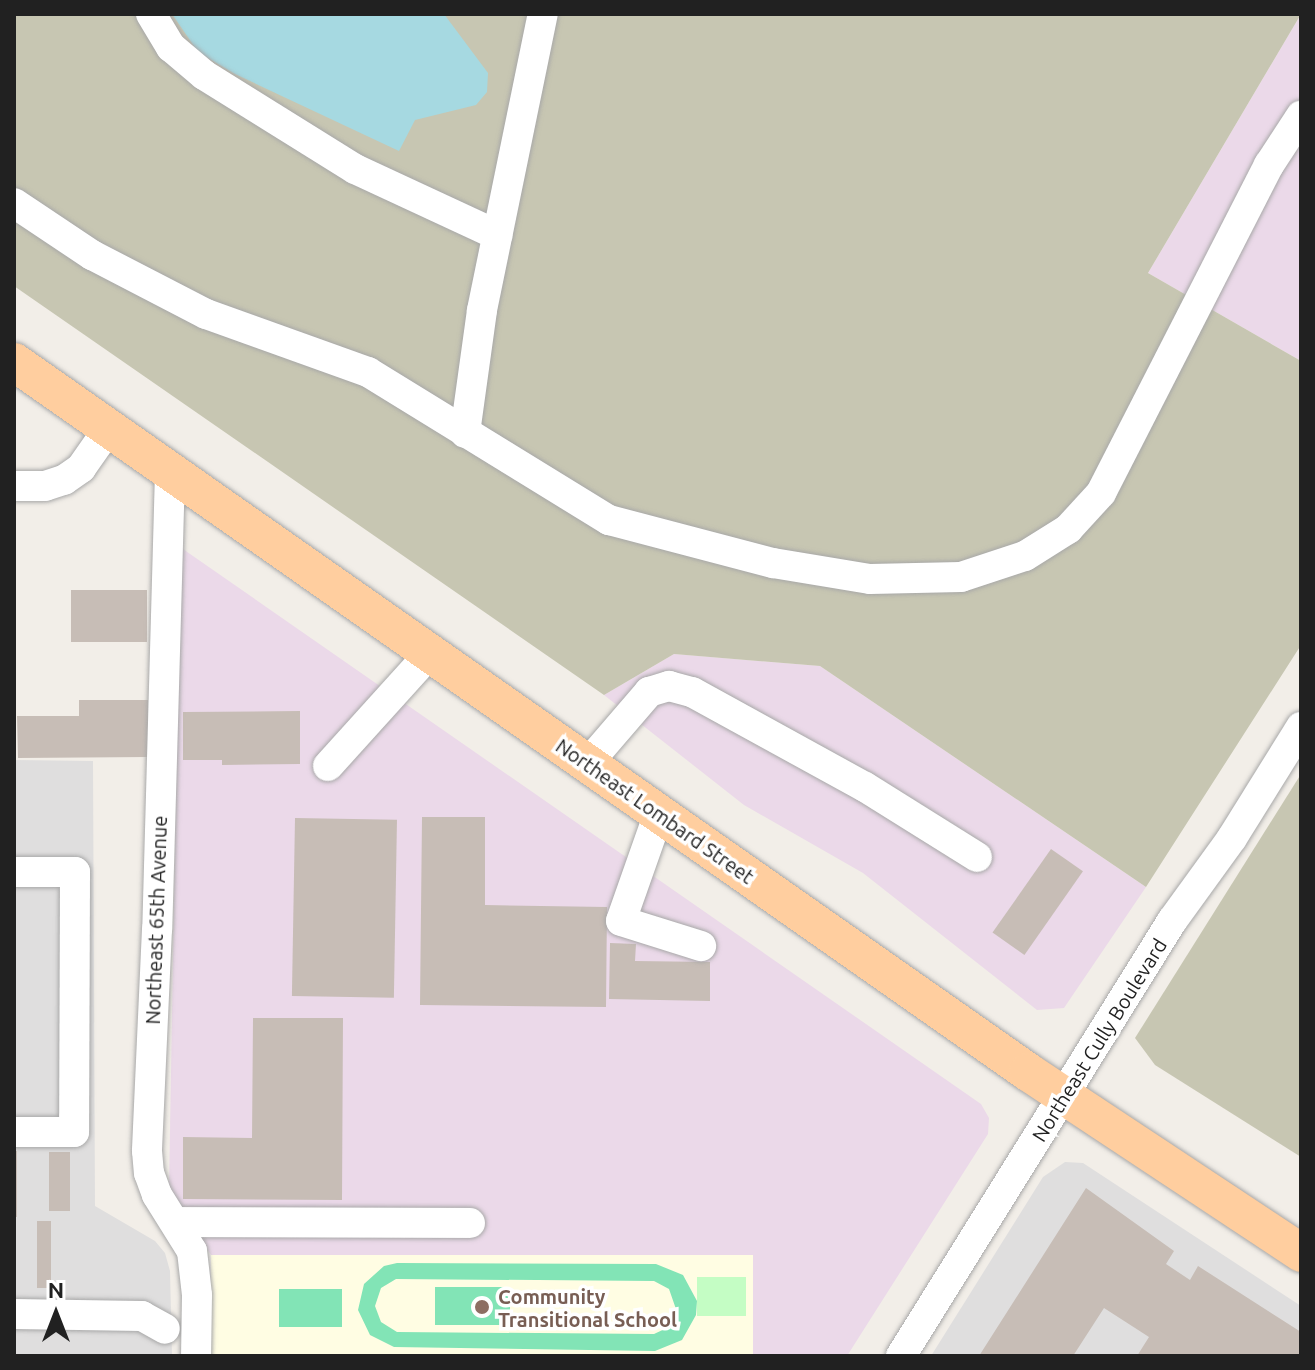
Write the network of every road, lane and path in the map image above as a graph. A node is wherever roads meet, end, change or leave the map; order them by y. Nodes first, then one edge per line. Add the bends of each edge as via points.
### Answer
1 (151, 14) edge
2 (543, 14) edge
3 (1301, 116) edge
4 (14, 203) edge
5 (497, 235) junction
6 (14, 362) edge
7 (109, 428) junction
8 (465, 433) junction
9 (170, 472) junction
10 (14, 486) edge
11 (430, 653) junction
12 (1301, 727) edge
13 (588, 763) junction
14 (328, 766) dead end
15 (659, 813) junction
16 (977, 857) dead end
17 (14, 872) edge
18 (701, 946) dead end
19 (1064, 1096) junction
20 (14, 1132) edge
21 (176, 1222) junction
22 (470, 1223) dead end
23 (1301, 1253) edge
24 (14, 1314) edge
25 (165, 1329) dead end
26 (196, 1356) edge
27 (901, 1356) edge

1 - 5 street via 171,47 204,75 355,169
2 - 5 street
3 - 8 street via 1269,165 1101,493 1068,529 1025,556 961,577 870,579 773,563 609,520
4 - 8 street via 92,255 206,314 368,372
5 - 8 street
6 - 7 main road, Northeast Lombard Street
7 - 9 main road, Northeast Lombard Street
7 - 10 street via 81,468 64,480
9 - 11 main road, Northeast Lombard Street
9 - 21 street, Northeast 65th Avenue via 147,1151 157,1195
11 - 13 main road, Northeast Lombard Street
11 - 14 street
12 - 19 street, Northeast Cully Boulevard
13 - 15 main road, Northeast Lombard Street
13 - 16 street via 649,692 669,686 692,692 865,787
15 - 18 street via 621,921
15 - 19 main road, Northeast Lombard Street
17 - 20 street via 75,872 74,1132
19 - 23 main road, Northeast Lombard Street
19 - 27 street, Northeast Cully Boulevard
21 - 22 street
21 - 26 street, Northeast 65th Avenue via 192,1251
24 - 25 street via 142,1316

